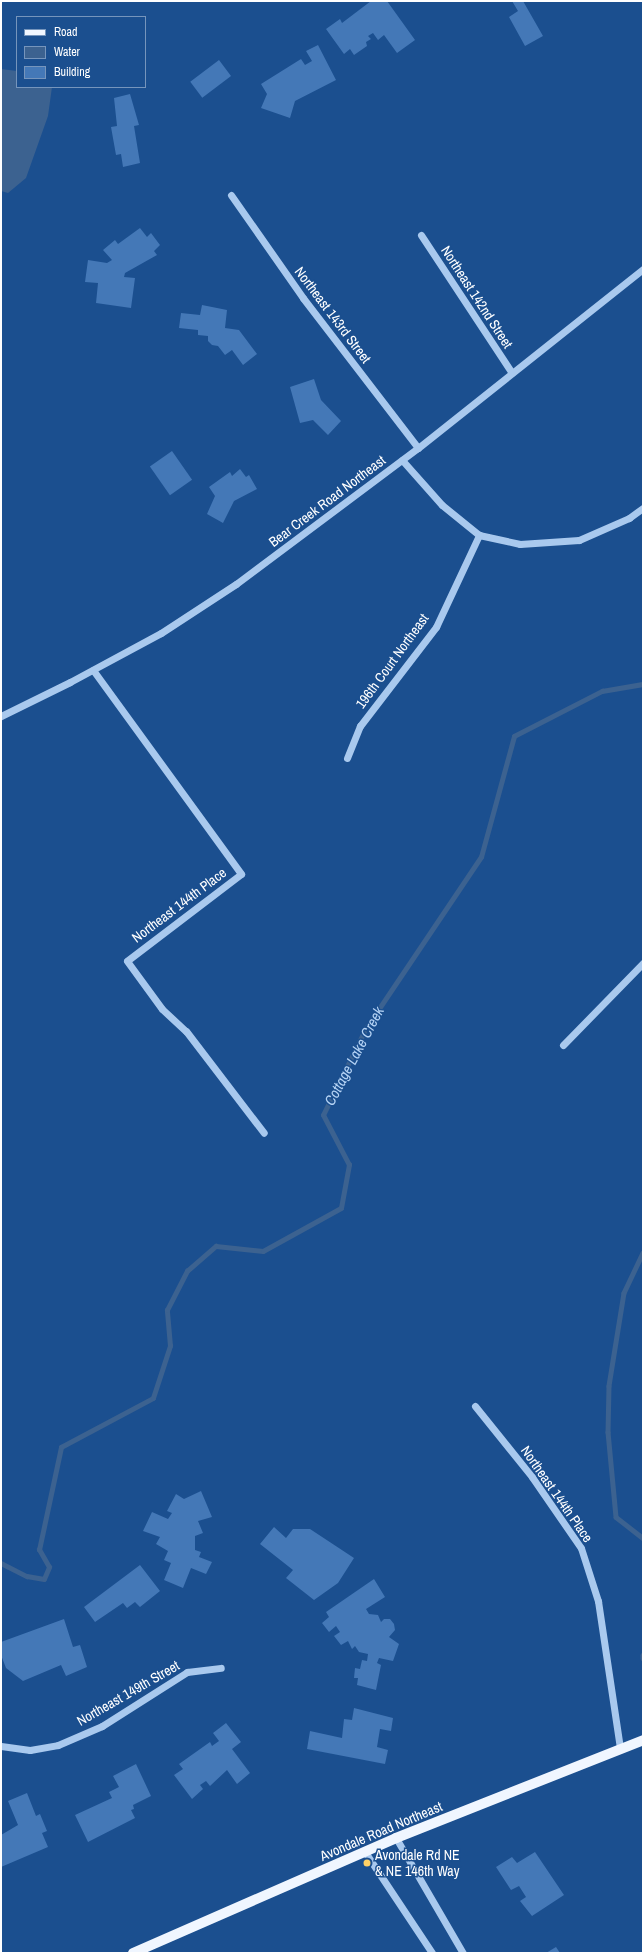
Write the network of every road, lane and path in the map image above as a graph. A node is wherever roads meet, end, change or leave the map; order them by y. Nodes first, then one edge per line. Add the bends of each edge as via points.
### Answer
1 (231, 195) dead end
2 (421, 235) dead end
3 (643, 269) edge
4 (512, 373) junction
5 (418, 448) junction
6 (402, 460) junction
7 (643, 508) edge
8 (479, 535) junction
9 (93, 670) junction
10 (1, 716) edge
11 (347, 758) dead end
12 (643, 963) edge
13 (563, 1045) dead end
14 (264, 1133) dead end
15 (475, 1406) dead end
16 (222, 1668) dead end
17 (643, 1740) edge
18 (1, 1746) edge
19 (620, 1749) junction
20 (396, 1838) junction
21 (366, 1852) junction
22 (132, 1953) edge
23 (432, 1953) edge
24 (464, 1953) edge

1 - 5 street, Northeast 143rd Street via 303,298
2 - 4 street, Northeast 142nd Street
3 - 4 street, Bear Creek Road Northeast
4 - 5 street, Bear Creek Road Northeast
5 - 6 street, Bear Creek Road Northeast
6 - 8 street via 442,505
6 - 9 street, Bear Creek Road Northeast via 236,584 161,633
7 - 8 street via 629,518 579,540 520,544
8 - 11 street, 196th Court Northeast via 436,626 360,726
9 - 10 street, Bear Creek Road Northeast
9 - 14 street, Northeast 144th Place via 241,874 127,960 162,1009 186,1031
12 - 13 street
15 - 19 street, Northeast 144th Place via 532,1477 581,1548 598,1601
16 - 18 street, Northeast 149th Street via 187,1672 102,1726 58,1745 30,1750
17 - 19 main road, Avondale Road Northeast
19 - 20 main road, Avondale Road Northeast
20 - 21 main road, Avondale Road Northeast
20 - 24 street
21 - 22 main road, Avondale Road Northeast
21 - 23 street

